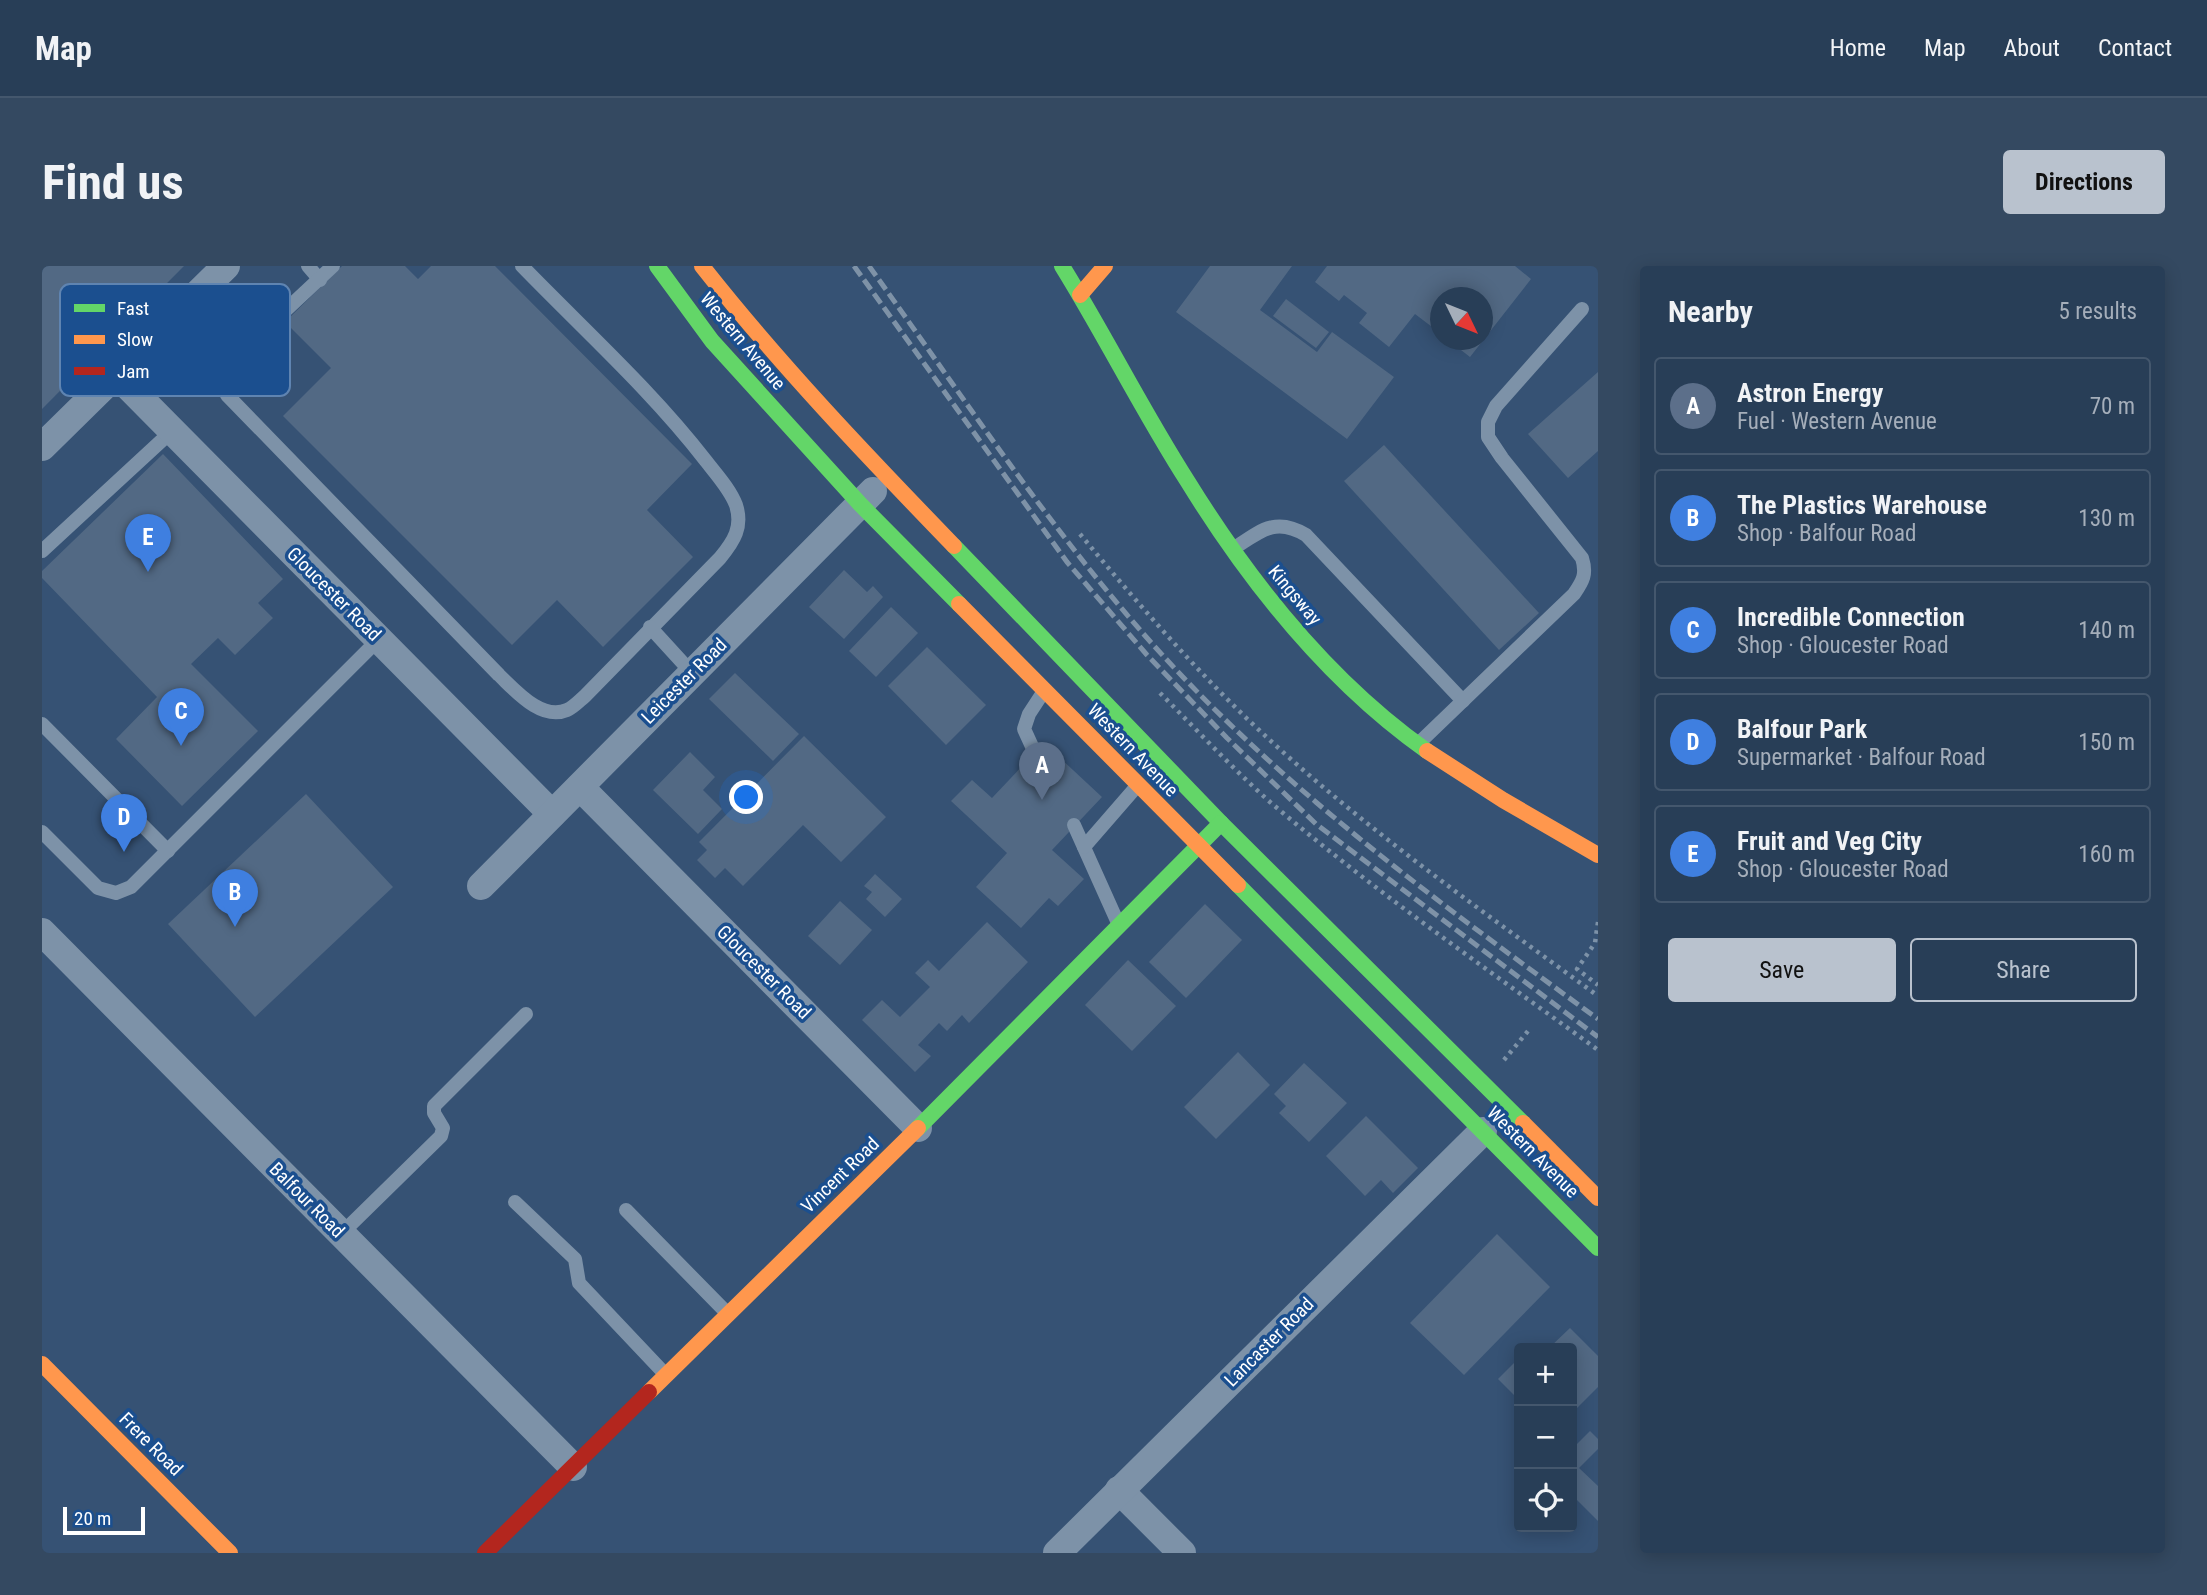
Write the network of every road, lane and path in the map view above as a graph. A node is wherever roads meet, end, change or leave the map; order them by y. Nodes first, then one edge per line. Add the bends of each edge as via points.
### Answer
1 (226, 266) edge
2 (308, 266) edge
3 (333, 266) edge
4 (522, 266) edge
5 (657, 266) edge
6 (702, 266) edge
7 (1062, 266) edge
8 (1105, 266) edge
9 (320, 280) junction
10 (208, 284) edge
11 (1080, 295) junction
12 (290, 307) edge
13 (1582, 309) dead end
14 (94, 396) edge
15 (138, 396) edge
16 (228, 396) edge
17 (173, 431) junction
18 (42, 447) edge
19 (887, 476) junction
20 (860, 504) junction
21 (1080, 534) dead end
22 (1232, 549) junction
23 (42, 551) edge
24 (650, 627) junction
25 (379, 639) junction
26 (692, 673) junction
27 (1045, 690) junction
28 (1160, 693) dead end
29 (1463, 701) junction
30 (42, 724) edge
31 (1418, 744) junction
32 (1035, 752) dead end
33 (1138, 785) junction
34 (580, 787) junction
35 (552, 814) junction
36 (1221, 823) junction
37 (1074, 825) dead end
38 (42, 832) edge
39 (1197, 845) junction
40 (1084, 847) junction
41 (168, 851) junction
42 (1598, 855) edge
43 (481, 886) dead end
44 (1598, 922) edge
45 (1119, 925) junction
46 (42, 932) edge
47 (1598, 985) edge
48 (1598, 996) edge
49 (526, 1014) dead end
50 (1528, 1031) dead end
51 (1598, 1050) edge
52 (1506, 1057) dead end
53 (918, 1128) junction
54 (1483, 1131) junction
55 (1577, 1176) junction
56 (1598, 1180) edge
57 (1598, 1198) edge
58 (515, 1202) dead end
59 (626, 1210) dead end
60 (341, 1234) junction
61 (1598, 1248) edge
62 (728, 1314) junction
63 (42, 1364) edge
64 (666, 1375) junction
65 (573, 1468) junction
66 (1119, 1490) junction
67 (1059, 1552) edge
68 (230, 1553) edge
69 (485, 1553) edge
70 (1182, 1553) edge

1 - 10 street
2 - 9 lane
3 - 9 lane
4 - 24 lane via 654,401 694,446 736,505 739,528 727,549
5 - 20 main road, Western Avenue via 712,341
6 - 19 main road, Western Avenue
7 - 11 main road, Kingsway
8 - 11 main road
9 - 12 lane
11 - 22 main road, Kingsway via 1171,456
13 - 29 lane via 1496,406 1488,422 1488,437 1582,558 1583,582
14 - 18 street
15 - 17 street, Gloucester Road
16 - 24 lane via 499,675 534,705 556,712 570,708
17 - 23 lane
17 - 25 street, Gloucester Road
19 - 20 street, Leicester Road
19 - 36 main road, Western Avenue
20 - 26 street, Leicester Road
20 - 27 main road, Western Avenue
21 - 48 path via 1152,620 1234,706 1316,780
22 - 29 lane via 1267,527 1280,525 1306,535
22 - 31 main road, Kingsway via 1266,596 1346,684
24 - 26 lane
25 - 35 street, Gloucester Road
25 - 41 lane
26 - 34 street, Leicester Road
27 - 32 lane via 1024,729
27 - 33 main road, Western Avenue
28 - 51 path via 1268,800 1326,848
29 - 31 lane
30 - 41 lane
31 - 42 main road, Kingsway via 1474,784
33 - 39 main road, Western Avenue
33 - 40 lane
34 - 35 street, Leicester Road
34 - 53 street, Gloucester Road
35 - 43 street, Leicester Road
36 - 39 main road, Vincent Road
36 - 55 main road, Western Avenue
37 - 40 lane
38 - 41 lane via 98,888 116,893 131,887
39 - 45 main road, Vincent Road
39 - 54 main road, Western Avenue
40 - 45 lane
44 - 47 path via 1595,943 1577,969
45 - 53 main road, Vincent Road
46 - 60 street, Balfour Road
49 - 60 lane via 434,1106 443,1128 441,1136
50 - 52 path
53 - 62 main road, Vincent Road
54 - 61 main road, Western Avenue
54 - 66 street, Lancaster Road
55 - 56 lane
55 - 57 main road, Western Avenue
58 - 64 lane via 575,1259 579,1283
59 - 62 lane
60 - 65 street, Balfour Road
62 - 64 main road, Vincent Road
63 - 68 main road, Frere Road
64 - 65 main road, Vincent Road
65 - 69 main road, Vincent Road
66 - 67 street, Lancaster Road
66 - 70 street

